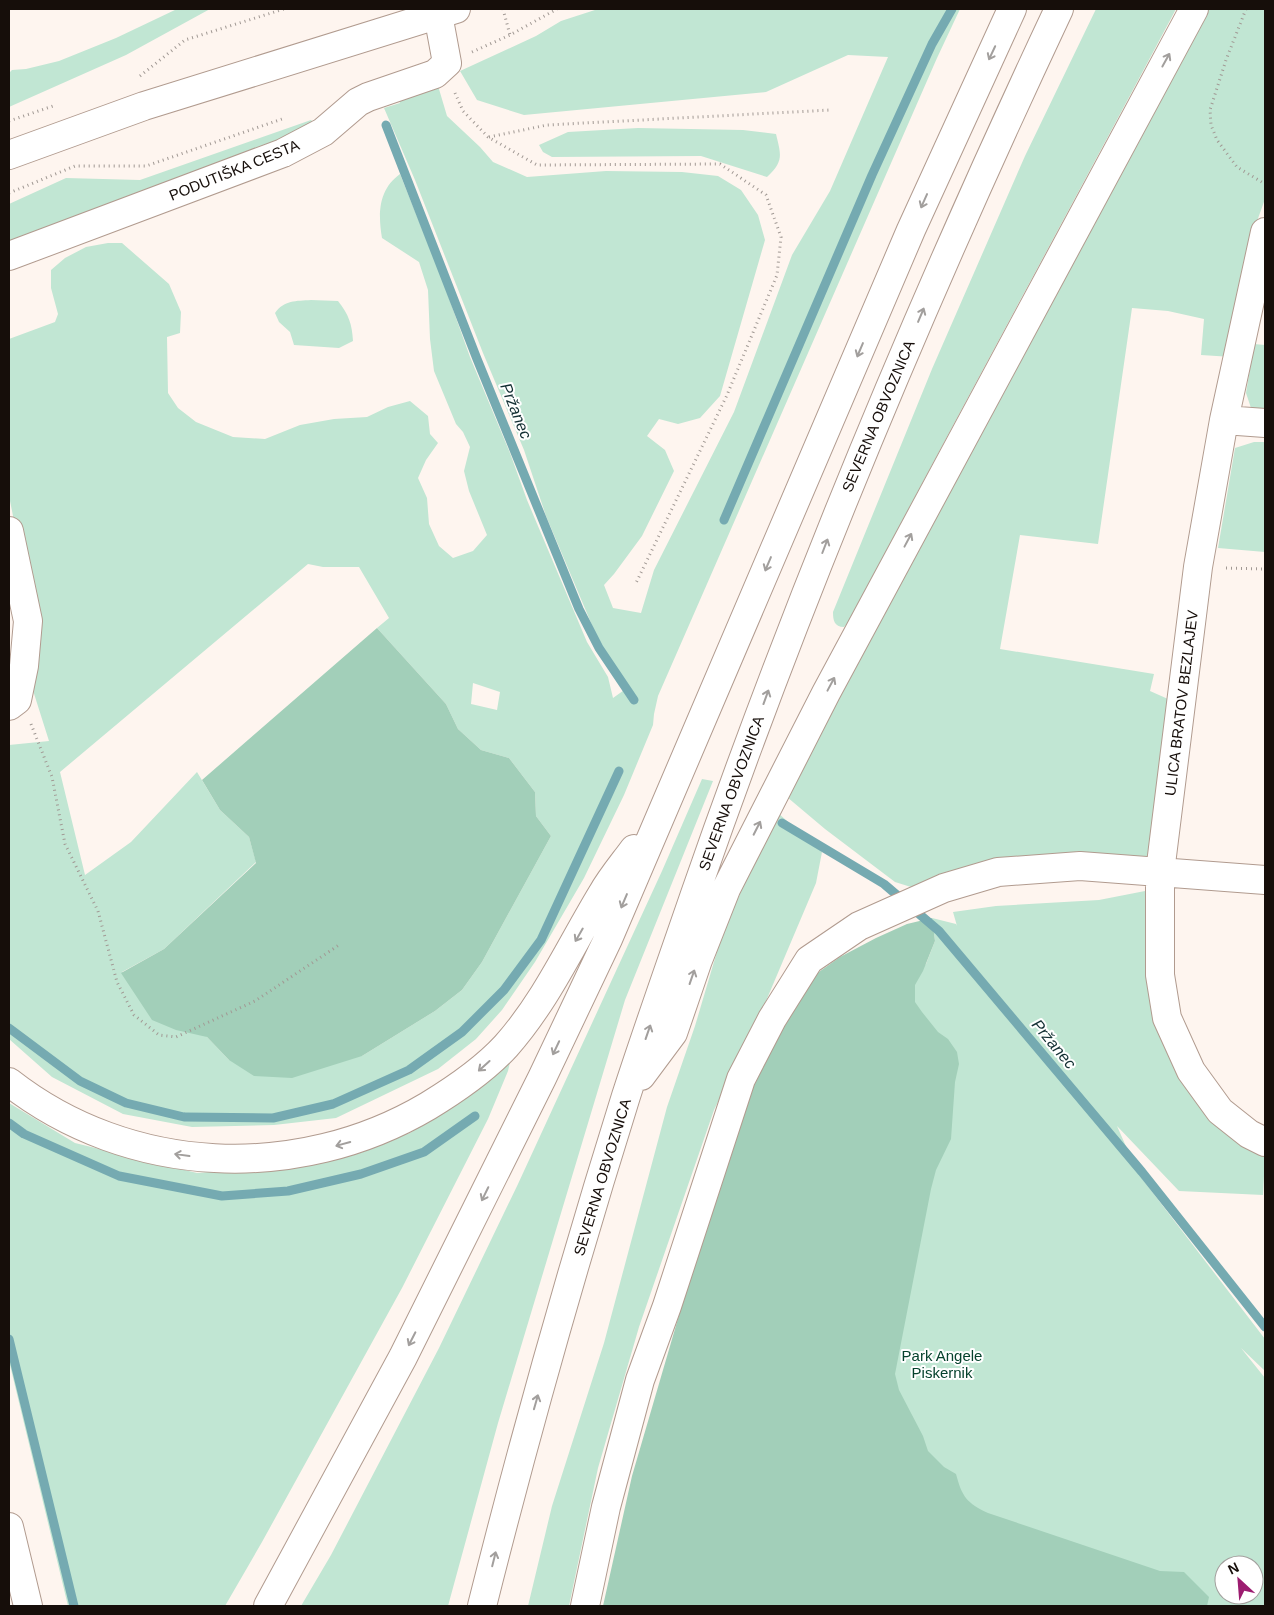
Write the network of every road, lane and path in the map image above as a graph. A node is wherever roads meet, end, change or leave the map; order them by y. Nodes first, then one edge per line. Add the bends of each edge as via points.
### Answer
1 (284, 9) edge
2 (503, 9) edge
3 (557, 9) edge
4 (1012, 9) edge
5 (1059, 9) edge
6 (1194, 9) edge
7 (1246, 9) edge
8 (444, 11) edge
9 (510, 35) junction
10 (447, 63) junction
11 (137, 78) dead end
12 (64, 103) dead end
13 (830, 110) dead end
14 (292, 116) dead end
15 (9, 121) edge
16 (488, 137) junction
17 (9, 156) edge
18 (1265, 184) edge
19 (9, 193) edge
20 (1265, 232) edge
21 (9, 256) edge
22 (1224, 420) junction
23 (1265, 423) edge
24 (9, 531) edge
25 (1198, 567) junction
26 (1265, 569) edge
27 (635, 585) dead end
28 (9, 706) edge
29 (31, 723) dead end
30 (664, 808) junction
31 (1160, 872) junction
32 (1265, 880) edge
33 (339, 945) dead end
34 (9, 1082) edge
35 (627, 1095) junction
36 (1265, 1142) edge
37 (9, 1527) edge
38 (28, 1606) edge
39 (268, 1606) edge
40 (482, 1606) edge
41 (584, 1606) edge

1 - 11 path via 185,40
2 - 9 path
3 - 9 path
4 -> 30 main road via 903,248
35 -> 5 main road, SEVERNA OBVOZNICA via 724,811 833,526 951,245
35 -> 6 main road via 673,1033 726,889 771,800
7 - 18 path via 1210,110 1211,124 1216,140 1237,167
8 - 10 main road
8 - 17 main road via 144,106
9 - 10 path
10 - 16 path via 463,111
10 - 21 main road, PODUTIŠKA CESTA via 435,74 363,100 323,132 283,153
12 - 15 path
13 - 16 path via 547,125
14 - 19 path, PODUTIŠKA CESTA via 146,166 75,166
16 - 27 path via 537,165 720,164 766,194 781,237 777,275 726,396
20 - 22 main road, ULICA BRATOV BEZLAJEV
22 - 23 main road
22 - 25 main road, ULICA BRATOV BEZLAJEV
24 - 28 main road via 28,621 17,700
25 - 26 path
25 - 31 main road, ULICA BRATOV BEZLAJEV
29 - 33 path via 52,777 65,844 98,910 116,982 134,1015 159,1036 176,1037 255,1001
30 -> 34 main road via 603,892 551,984 506,1046 444,1096 412,1116 373,1134 329,1148 268,1157 200,1157 156,1151 113,1139 78,1124
30 -> 39 main road via 604,948 474,1217 403,1357
31 - 32 main road
31 - 36 main road, ULICA BRATOV BEZLAJEV via 1160,975 1167,1018 1190,1072 1220,1111
31 - 41 main road via 1080,866 998,872 944,888 859,926 809,960 772,1019 741,1079 640,1380
40 -> 35 main road, SEVERNA OBVOZNICA via 568,1290
37 - 38 main road

